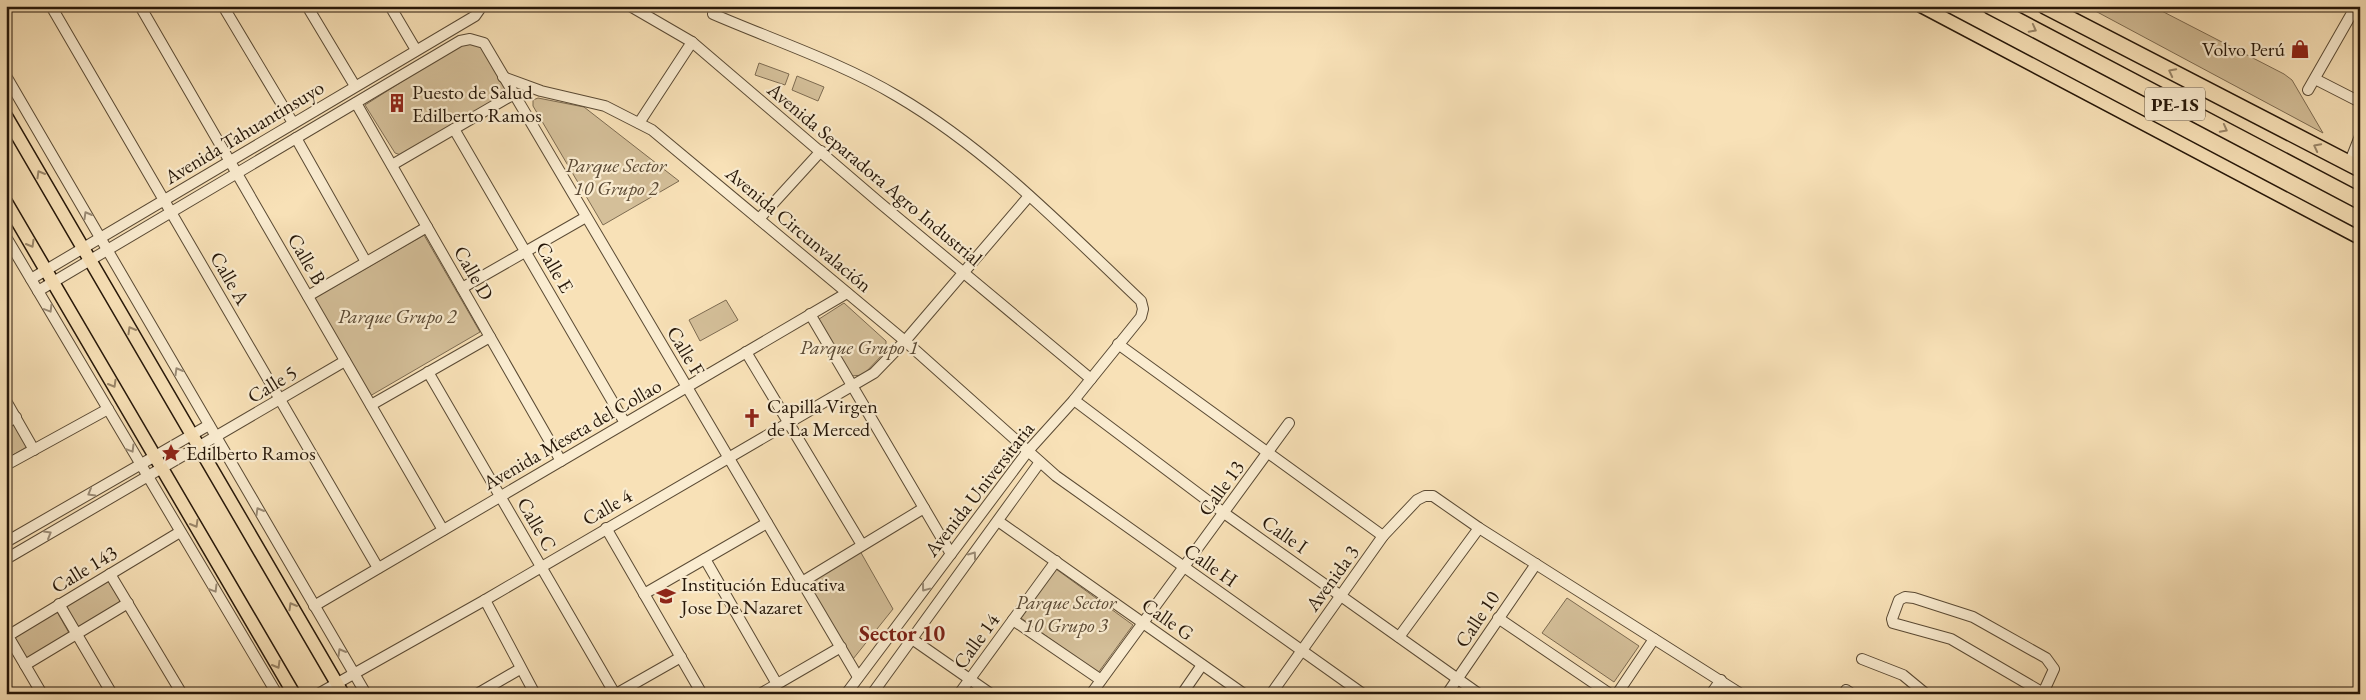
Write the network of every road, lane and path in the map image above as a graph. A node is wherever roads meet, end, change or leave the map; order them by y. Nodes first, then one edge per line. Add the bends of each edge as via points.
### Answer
1 (51, 6) edge
2 (140, 6) edge
3 (223, 6) edge
4 (307, 6) edge
5 (390, 6) edge
6 (469, 6) edge
7 (482, 6) edge
8 (630, 6) edge
9 (1921, 6) edge
10 (1990, 6) edge
11 (2045, 6) edge
12 (2356, 6) edge
13 (713, 14) dead end
14 (475, 16) junction
15 (692, 42) junction
16 (484, 43) joint
17 (416, 50) junction
18 (6, 76) edge
19 (503, 77) junction
20 (2315, 79) junction
21 (355, 86) junction
22 (2308, 90) dead end
23 (514, 94) junction
24 (2360, 102) edge
25 (356, 103) junction
26 (6, 116) edge
27 (293, 123) junction
28 (639, 123) junction
29 (454, 129) junction
30 (2360, 136) edge
31 (296, 138) junction
32 (821, 151) junction
33 (229, 161) junction
34 (392, 165) junction
35 (2354, 166) edge
36 (237, 174) junction
37 (1030, 196) junction
38 (164, 200) junction
39 (2360, 201) edge
40 (6, 202) edge
41 (171, 212) junction
42 (586, 217) junction
43 (759, 219) junction
44 (427, 227) junction
45 (6, 236) edge
46 (100, 238) junction
47 (2360, 238) edge
48 (83, 248) junction
49 (107, 250) junction
50 (526, 252) junction
51 (90, 260) junction
52 (366, 262) junction
53 (46, 270) junction
54 (964, 272) junction
55 (31, 279) junction
56 (53, 282) junction
57 (462, 288) junction
58 (38, 290) junction
59 (847, 293) junction
60 (308, 296) junction
61 (810, 314) junction
62 (490, 337) junction
63 (905, 341) junction
64 (1118, 344) junction
65 (746, 352) junction
66 (345, 361) junction
67 (428, 372) junction
68 (1091, 379) junction
69 (687, 387) junction
70 (852, 387) junction
71 (280, 399) junction
72 (1074, 400) junction
73 (6, 401) edge
74 (371, 405) junction
75 (108, 409) junction
76 (16, 417) junction
77 (6, 423) edge
78 (626, 423) junction
79 (788, 423) junction
80 (1289, 423) dead end
81 (209, 424) junction
82 (192, 434) junction
83 (216, 437) junction
84 (199, 447) junction
85 (34, 450) junction
86 (1028, 451) junction
87 (1267, 454) junction
88 (155, 456) junction
89 (728, 457) junction
90 (560, 461) junction
91 (1040, 462) junction
92 (140, 464) junction
93 (6, 466) edge
94 (162, 468) junction
95 (148, 477) junction
96 (501, 496) junction
97 (924, 508) junction
98 (1224, 512) junction
99 (998, 521) junction
100 (767, 522) junction
101 (606, 528) junction
102 (1479, 528) junction
103 (443, 530) junction
104 (180, 532) junction
105 (1383, 536) junction
106 (6, 542) edge
107 (862, 546) junction
108 (951, 554) junction
109 (6, 559) edge
110 (705, 559) junction
111 (1056, 561) junction
112 (1536, 564) junction
113 (542, 566) junction
114 (378, 568) junction
115 (1184, 568) junction
116 (110, 574) junction
117 (802, 582) junction
118 (644, 594) junction
119 (1341, 596) junction
120 (485, 600) junction
121 (128, 603) junction
122 (59, 604) junction
123 (314, 606) junction
124 (1498, 618) junction
125 (1013, 620) junction
126 (1143, 623) junction
127 (77, 634) junction
128 (7, 636) edge
129 (1398, 637) junction
130 (912, 639) junction
131 (1654, 639) junction
132 (841, 647) junction
133 (1302, 651) junction
134 (681, 657) junction
135 (1862, 659) dead end
136 (25, 665) junction
137 (1202, 665) junction
138 (520, 669) junction
139 (354, 674) junction
140 (858, 677) junction
141 (1457, 678) junction
142 (970, 679) junction
143 (1101, 680) junction
144 (1721, 680) junction
145 (776, 684) junction
146 (340, 688) edge
147 (1915, 690) edge
148 (2044, 693) edge
149 (42, 694) edge
150 (112, 694) edge
151 (182, 694) edge
152 (277, 694) edge
153 (294, 694) edge
154 (318, 694) edge
155 (366, 694) edge
156 (477, 694) edge
157 (535, 694) edge
158 (616, 694) edge
159 (702, 694) edge
160 (760, 694) edge
161 (846, 694) edge
162 (872, 694) edge
163 (959, 694) edge
164 (990, 694) edge
165 (1091, 694) edge
166 (1182, 694) edge
167 (1244, 694) edge
168 (1271, 694) edge
169 (1363, 694) edge
170 (1447, 694) edge
171 (1479, 694) edge
172 (1610, 694) edge
173 (1617, 694) edge
174 (1711, 694) edge
175 (1741, 694) edge
176 (1926, 694) edge

1 - 38 street, Calle A
2 - 33 street, Calle B
3 - 27 street
4 - 21 street
5 - 17 street
6 - 14 street
7 - 14 street
8 - 15 street, Avenida Separadora Agro Industrial
9 - 47 main road
10 -> 39 highway, PE-1S
35 -> 11 highway, PE-1S
12 - 20 street
13 - 37 street via 862,77 897,96 990,162
14 - 17 street, Avenida Tahuantinsuyo
15 - 28 street
15 - 32 street, Avenida Separadora Agro Industrial
16 - 19 street, Calle F
16 - 25 street, Avenida Tahuantinsuyo via 470,38 460,41
17 - 21 street, Avenida Tahuantinsuyo
46 -> 18 street
19 - 23 street, Calle F
19 - 28 street, Avenida Circunvalación via 541,91 605,106
20 - 22 street
20 - 24 street
21 - 27 street, Avenida Tahuantinsuyo
23 - 29 street
23 - 42 street, Calle F
25 - 31 street, Avenida Tahuantinsuyo
25 - 34 street, Calle D
48 -> 26 main road
27 - 33 street, Avenida Tahuantinsuyo
28 - 43 street, Avenida Circunvalación via 652,130
29 - 34 street
29 - 50 street, Calle E
30 - 35 street
31 - 36 street, Avenida Tahuantinsuyo
31 - 52 street
32 - 43 street
32 - 54 street, Avenida Separadora Agro Industrial
33 - 36 street, Calle B
33 - 38 street, Avenida Tahuantinsuyo
34 - 44 street, Calle D
36 - 41 street, Avenida Tahuantinsuyo
36 - 60 street, Calle B
37 - 54 street, Calle 4
37 - 64 street, Avenida Universitaria via 1141,301 1141,317
38 - 41 street, Calle A
38 - 46 street, Avenida Tahuantinsuyo
40 -> 53 main road
41 - 49 street, Avenida Tahuantinsuyo
41 - 71 street, Calle A
42 - 50 street
42 - 69 street, Calle F
43 - 59 street, Avenida Circunvalación
44 - 52 street
44 - 57 street, Calle D
45 - 55 street
46 - 48 street, Avenida Tahuantinsuyo
46 - 49 street
48 - 51 main road
48 - 53 street, Avenida Tahuantinsuyo
49 - 51 street, Avenida Tahuantinsuyo
81 -> 49 street
50 - 57 street
50 - 78 street, Calle E
51 - 56 street, Avenida Tahuantinsuyo
82 -> 51 main road
52 - 60 street
53 - 55 street, Avenida Tahuantinsuyo
53 - 56 main road
54 - 63 street, Calle 4
54 - 68 street, Avenida Separadora Agro Industrial
55 - 58 street
56 - 58 street, Avenida Tahuantinsuyo
56 -> 88 main road
57 - 62 street, Calle D
58 -> 75 street
59 - 61 street, Avenida Meseta del Collao
59 - 63 street, Avenida Circunvalación
60 - 66 street, Calle B
61 - 65 street, Avenida Meseta del Collao
61 - 70 street
62 - 67 street
62 - 90 street, Calle D
63 - 70 street, Calle 4 via 887,361
63 - 86 street, Avenida Circunvalación
64 - 68 street, Avenida Universitaria
64 - 87 street
65 - 69 street, Avenida Meseta del Collao
65 - 79 street
66 - 71 street, Calle 5
66 - 74 street, Calle B
67 - 74 street
67 - 96 street, Calle C
68 - 72 street, Avenida Universitaria
69 - 78 street, Avenida Meseta del Collao
69 - 89 street, Calle F
70 - 79 street, Calle 4
70 - 97 street
71 - 83 street, Calle 5
71 - 114 street, Calle A
72 - 86 street, Avenida Universitaria
72 - 98 street, Calle I
73 - 76 street
74 - 103 street, Calle B
75 - 85 street
75 -> 92 street
76 - 77 street
76 - 85 street
78 - 90 street, Avenida Meseta del Collao
79 - 89 street, Calle 4
79 - 107 street
80 - 87 street, Calle 13
81 - 82 street
81 - 83 street
82 - 84 main road
82 - 88 street
83 - 84 street, Calle 5
123 -> 83 street
84 - 94 street, Calle 5
146 -> 84 main road
85 - 93 street
86 - 91 street, Avenida Circunvalación
86 - 108 street, Avenida Universitaria
87 - 98 street, Calle 13
87 - 105 street
88 - 92 street
88 - 94 main road
89 - 100 street, Calle F
89 - 101 street, Calle 4
90 - 96 street, Avenida Meseta del Collao
91 - 99 street, Avenida Universitaria
91 - 115 street, Calle H
92 - 95 street
92 -> 106 street
94 - 95 street, Calle 5
94 -> 153 main road
95 - 104 street
109 -> 95 street, Calle 5
96 - 103 street, Avenida Meseta del Collao
96 - 113 street, Calle C
97 - 107 street
97 - 108 street
98 - 115 street, Calle 13
98 - 119 street, Calle I
99 - 111 street, Calle G
130 -> 99 street, Avenida Universitaria
100 - 110 street
100 - 117 street, Calle F
101 - 113 street, Calle 4
101 - 118 street
102 - 105 street, Avenida 3 via 1433,496 1425,496 1417,500
102 - 112 street
102 - 129 street
103 - 114 street, Avenida Meseta del Collao
104 - 116 street, Calle 143
104 -> 152 street
105 - 119 street, Avenida 3
107 - 117 street
108 -> 140 street, Avenida Universitaria
110 - 118 street
110 - 145 street
111 - 125 street, Calle 14
111 - 126 street, Calle G
112 - 124 street, Calle 10
112 - 131 street
113 - 120 street, Calle 4
113 - 158 street, Calle C
114 - 123 street, Avenida Meseta del Collao
115 - 126 street, Calle 13
115 - 133 street, Calle H
116 - 121 street
116 - 122 street, Calle 143
117 - 132 street, Calle F
118 - 134 street
119 - 129 street, Calle I
119 - 133 street, Avenida 3
120 - 138 street
120 - 139 street, Calle 4
121 - 127 street
121 - 151 street
122 - 127 street
122 - 128 street, Calle 143
139 -> 123 street
124 - 141 street, Calle 10
124 - 172 street
125 - 142 street, Calle 14
125 - 143 street
126 - 137 street, Calle G
126 - 143 street, Calle 13
127 - 136 street
127 - 150 street
128 - 136 street
129 - 141 street, Calle I
130 - 142 street
130 - 162 street, Avenida Universitaria
131 - 144 street
131 - 173 street
132 - 140 street, Calle F
132 - 145 street
133 - 168 street, Avenida 3
133 - 169 street, Calle H
134 - 158 street
134 - 159 street
135 - 147 street via 1903,676
136 - 149 street
137 - 166 street
137 - 167 street, Calle G
138 - 156 street
138 - 157 street
139 - 146 street, Calle 4
139 - 155 street
140 - 161 street, Avenida Universitaria
141 - 170 street, Calle 10
141 - 171 street, Calle I
142 - 163 street, Calle 14
142 - 164 street
143 - 165 street, Calle 13
144 - 174 street
144 - 175 street
145 - 160 street
146 - 154 street, Calle 4
147 - 176 street
148 - 148 street via 1951,639 1893,623 1899,600 1914,598 1972,617 2046,658 2054,668

